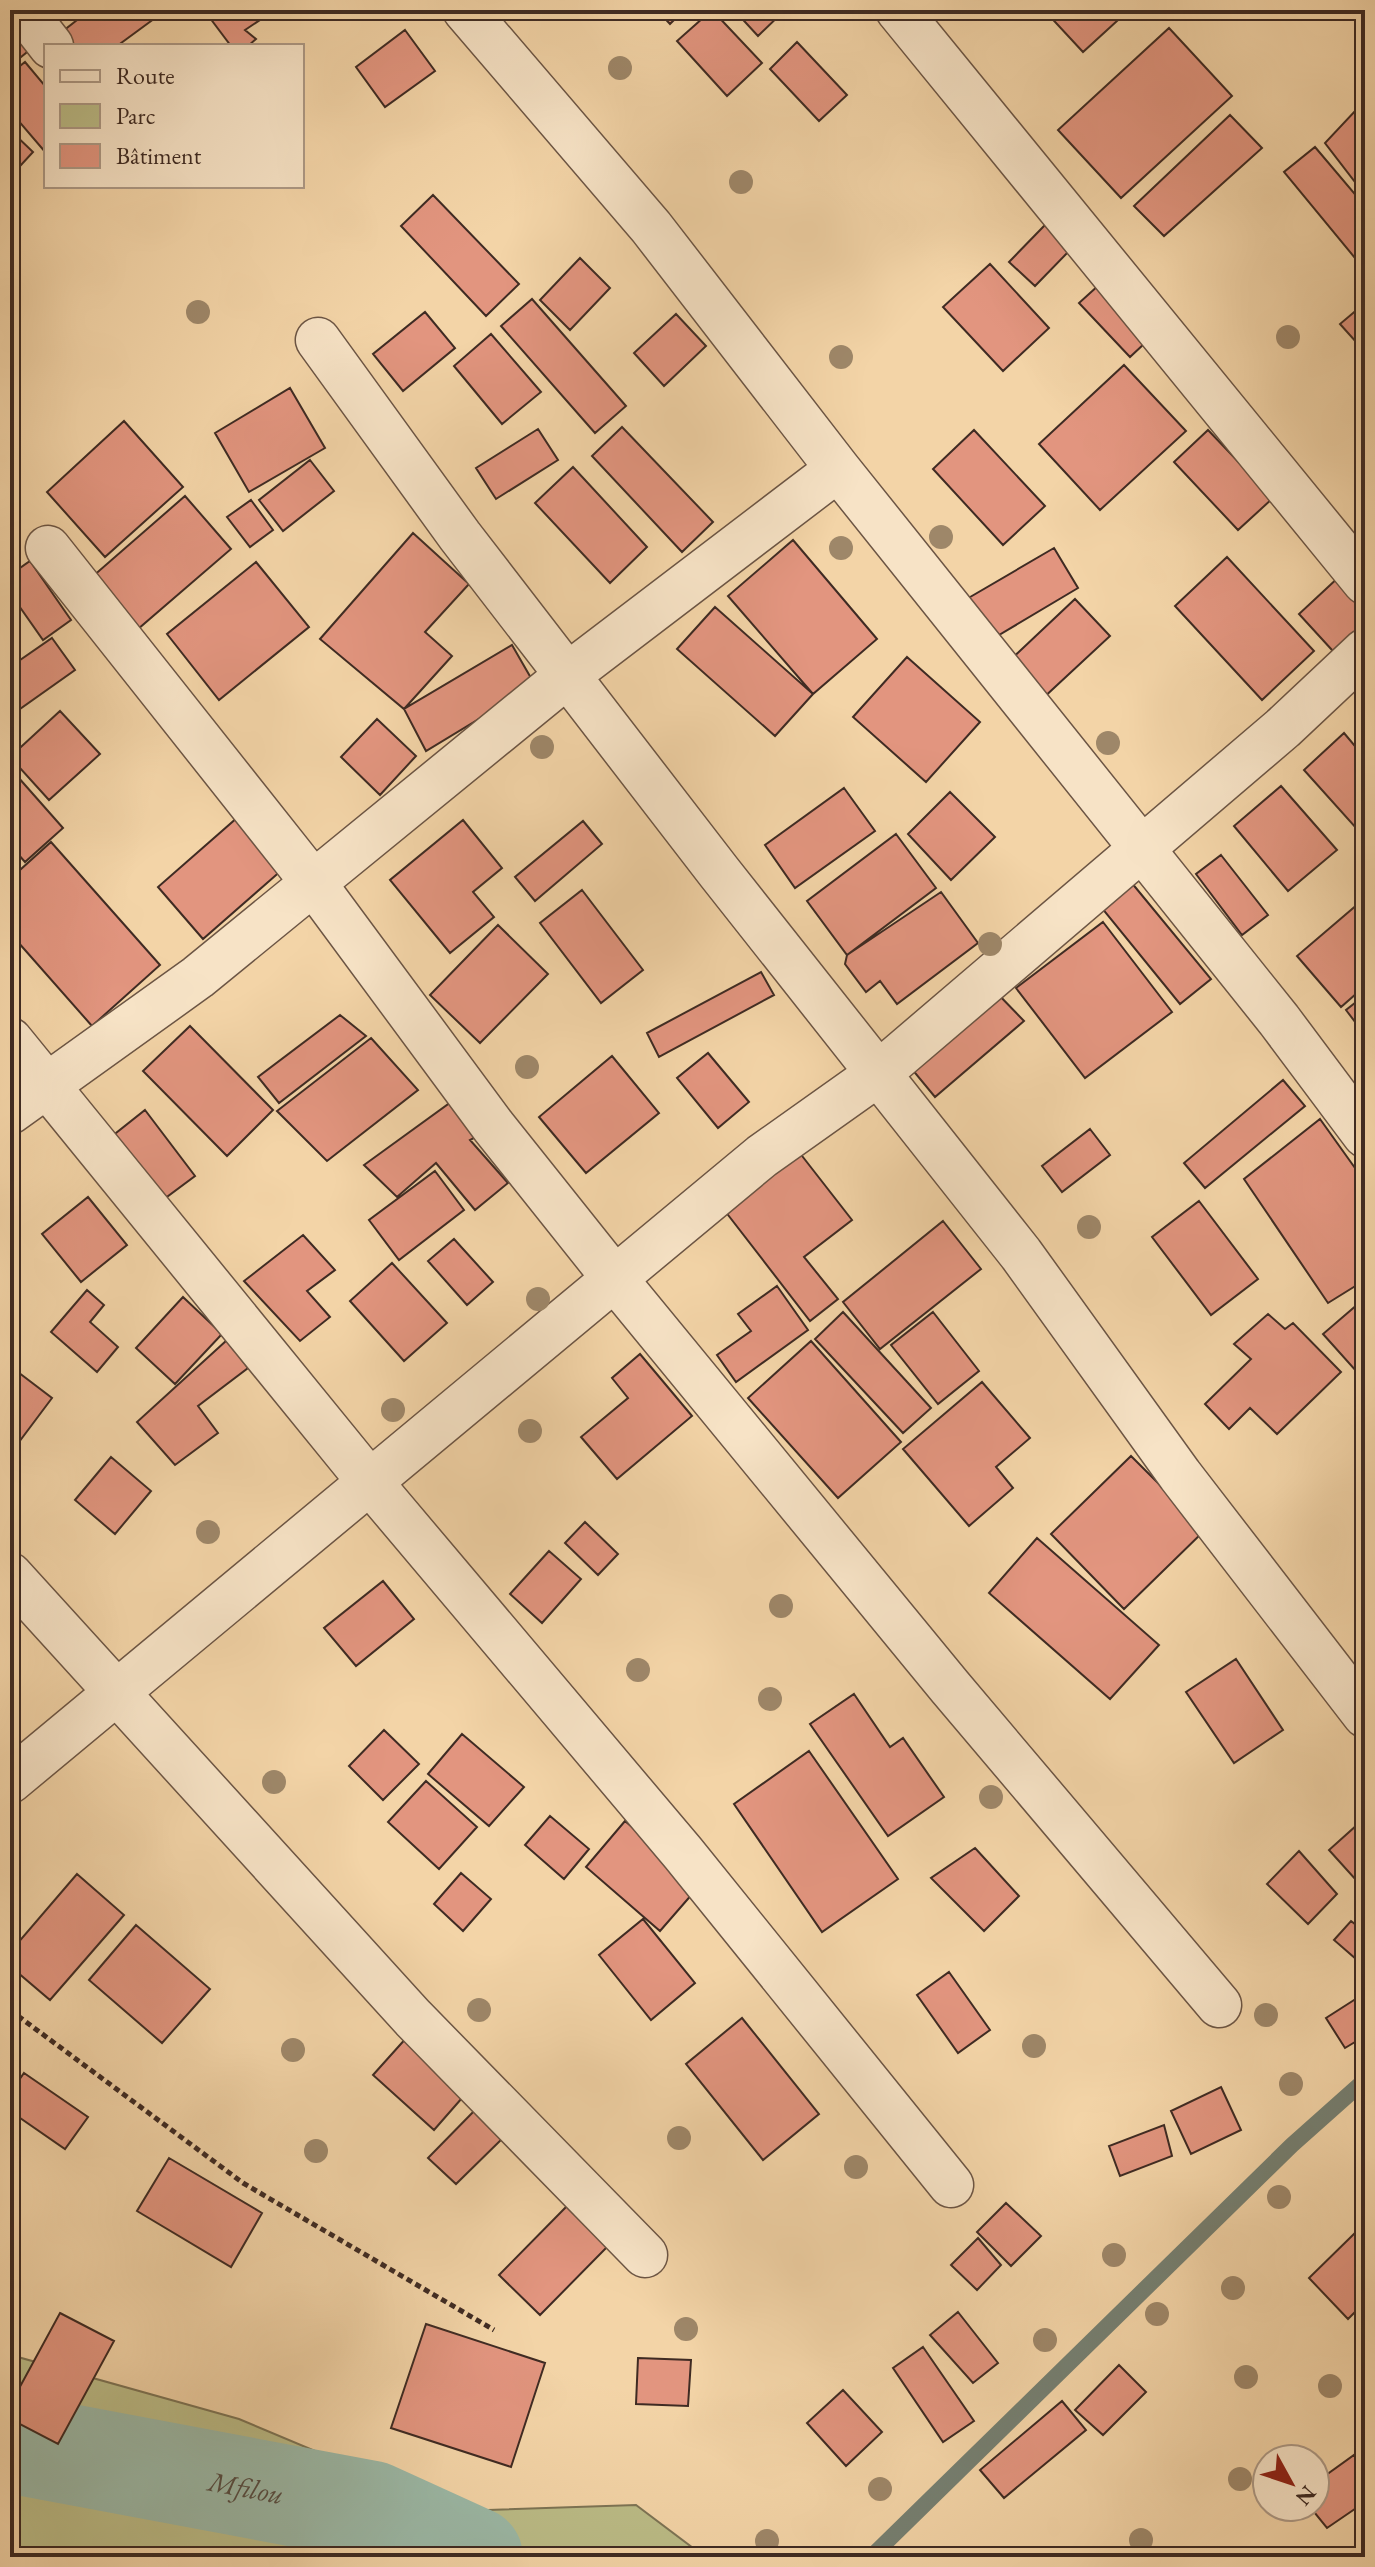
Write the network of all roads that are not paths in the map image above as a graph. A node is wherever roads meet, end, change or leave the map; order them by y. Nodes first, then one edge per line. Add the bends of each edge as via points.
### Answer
1 (23, 10) edge
2 (465, 10) edge
3 (898, 10) edge
4 (49, 44) edge
5 (318, 340) dead end
6 (838, 469) junction
7 (48, 548) dead end
8 (1365, 582) edge
9 (1365, 651) edge
10 (569, 674) junction
11 (1141, 846) junction
12 (312, 881) junction
13 (10, 1040) edge
14 (879, 1073) junction
15 (44, 1084) junction
16 (10, 1112) edge
17 (1365, 1135) edge
18 (615, 1279) junction
19 (369, 1481) junction
20 (10, 1575) edge
21 (115, 1693) junction
22 (1365, 1715) edge
23 (10, 1781) edge
24 (1219, 2005) dead end
25 (951, 2185) dead end
26 (645, 2255) dead end

1 - 4 street
2 - 6 street via 651,227
3 - 8 street
5 - 10 street via 460,536
6 - 10 street
6 - 11 street
7 - 12 street
9 - 11 street via 1283,728
10 - 12 street
10 - 14 street
11 - 14 street
11 - 17 street
12 - 15 street via 198,977
12 - 18 street via 493,1126
13 - 15 street
14 - 18 street via 762,1156
14 - 22 street
15 - 16 street
15 - 19 street
18 - 19 street
18 - 24 street
19 - 21 street
19 - 25 street via 683,1853
20 - 21 street
21 - 23 street
21 - 26 street via 413,2018

